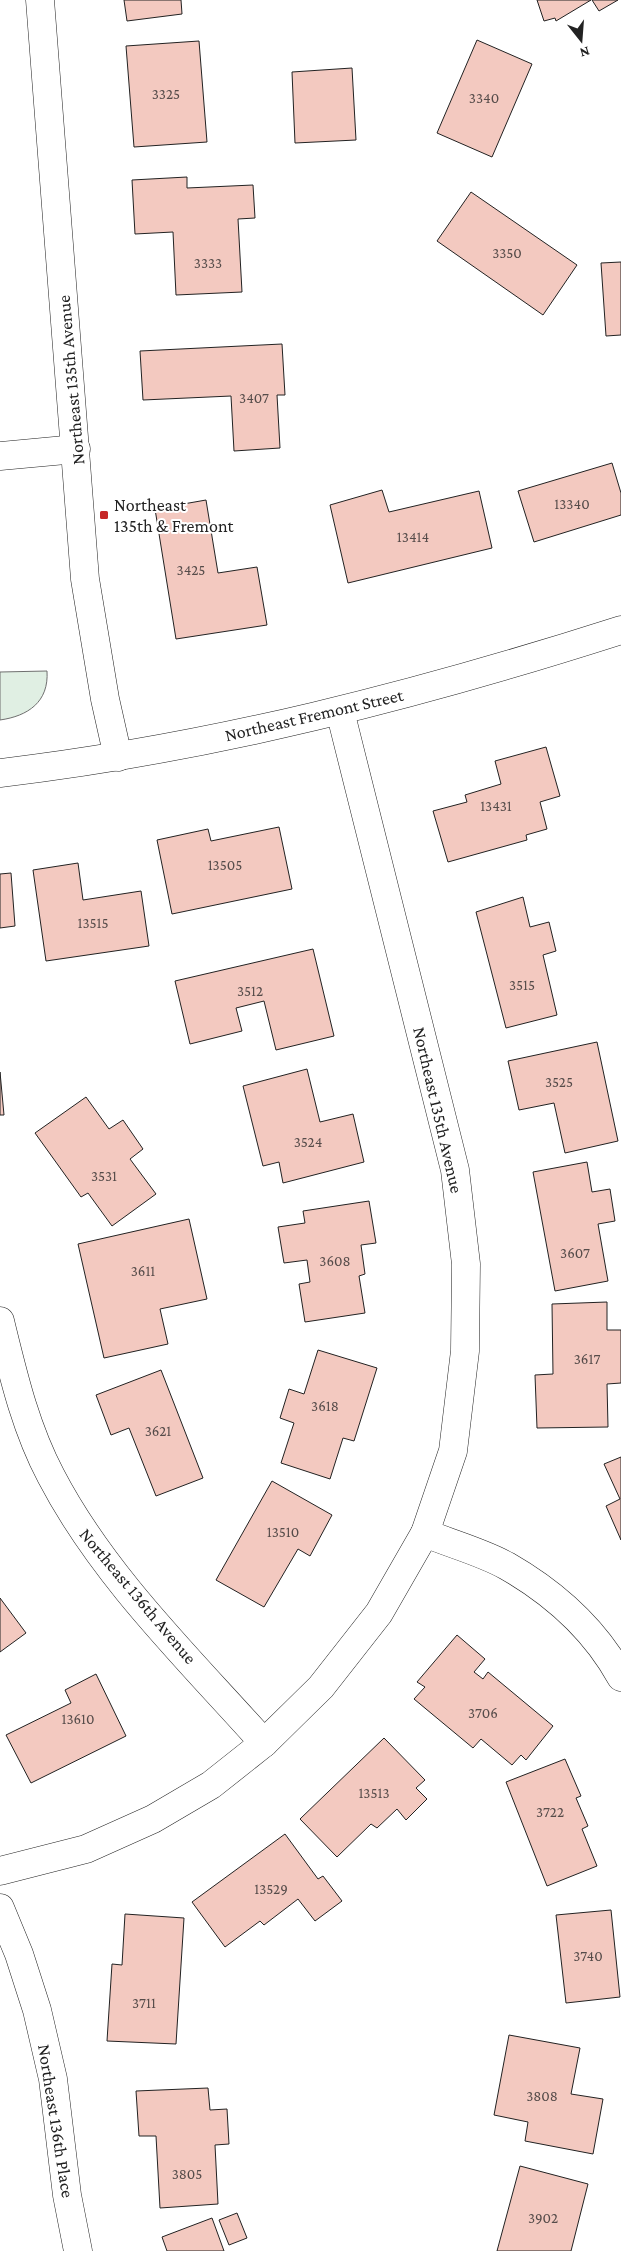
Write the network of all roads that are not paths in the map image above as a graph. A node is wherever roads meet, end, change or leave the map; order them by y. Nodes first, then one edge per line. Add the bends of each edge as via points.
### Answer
1 (40, 0) edge
2 (76, 449) junction
3 (0, 456) edge
4 (621, 630) edge
5 (340, 711) junction
6 (118, 757) junction
7 (0, 773) edge
8 (0, 1321) edge
9 (425, 1533) junction
10 (621, 1677) edge
11 (264, 1743) junction
12 (0, 1871) edge
13 (0, 1908) edge
14 (78, 2251) edge

1 - 2 street, Northeast 135th Avenue
2 - 3 street
2 - 6 street, Northeast 135th Avenue via 86,579 105,699
4 - 5 street, Northeast Fremont Street
5 - 6 street, Northeast Fremont Street
5 - 9 street, Northeast 135th Avenue via 455,1170 466,1264 465,1351 453,1451
6 - 7 street, Northeast Fremont Street
8 - 11 street, Northeast 136th Avenue via 21,1406 50,1475 90,1543
9 - 10 street via 506,1565 557,1599 607,1652
9 - 11 street, Northeast 135th Avenue via 378,1613 322,1687
11 - 12 street, Northeast 135th Avenue via 211,1785 153,1819 86,1849
13 - 14 street, Northeast 136th Place via 37,2010 53,2079 67,2195

